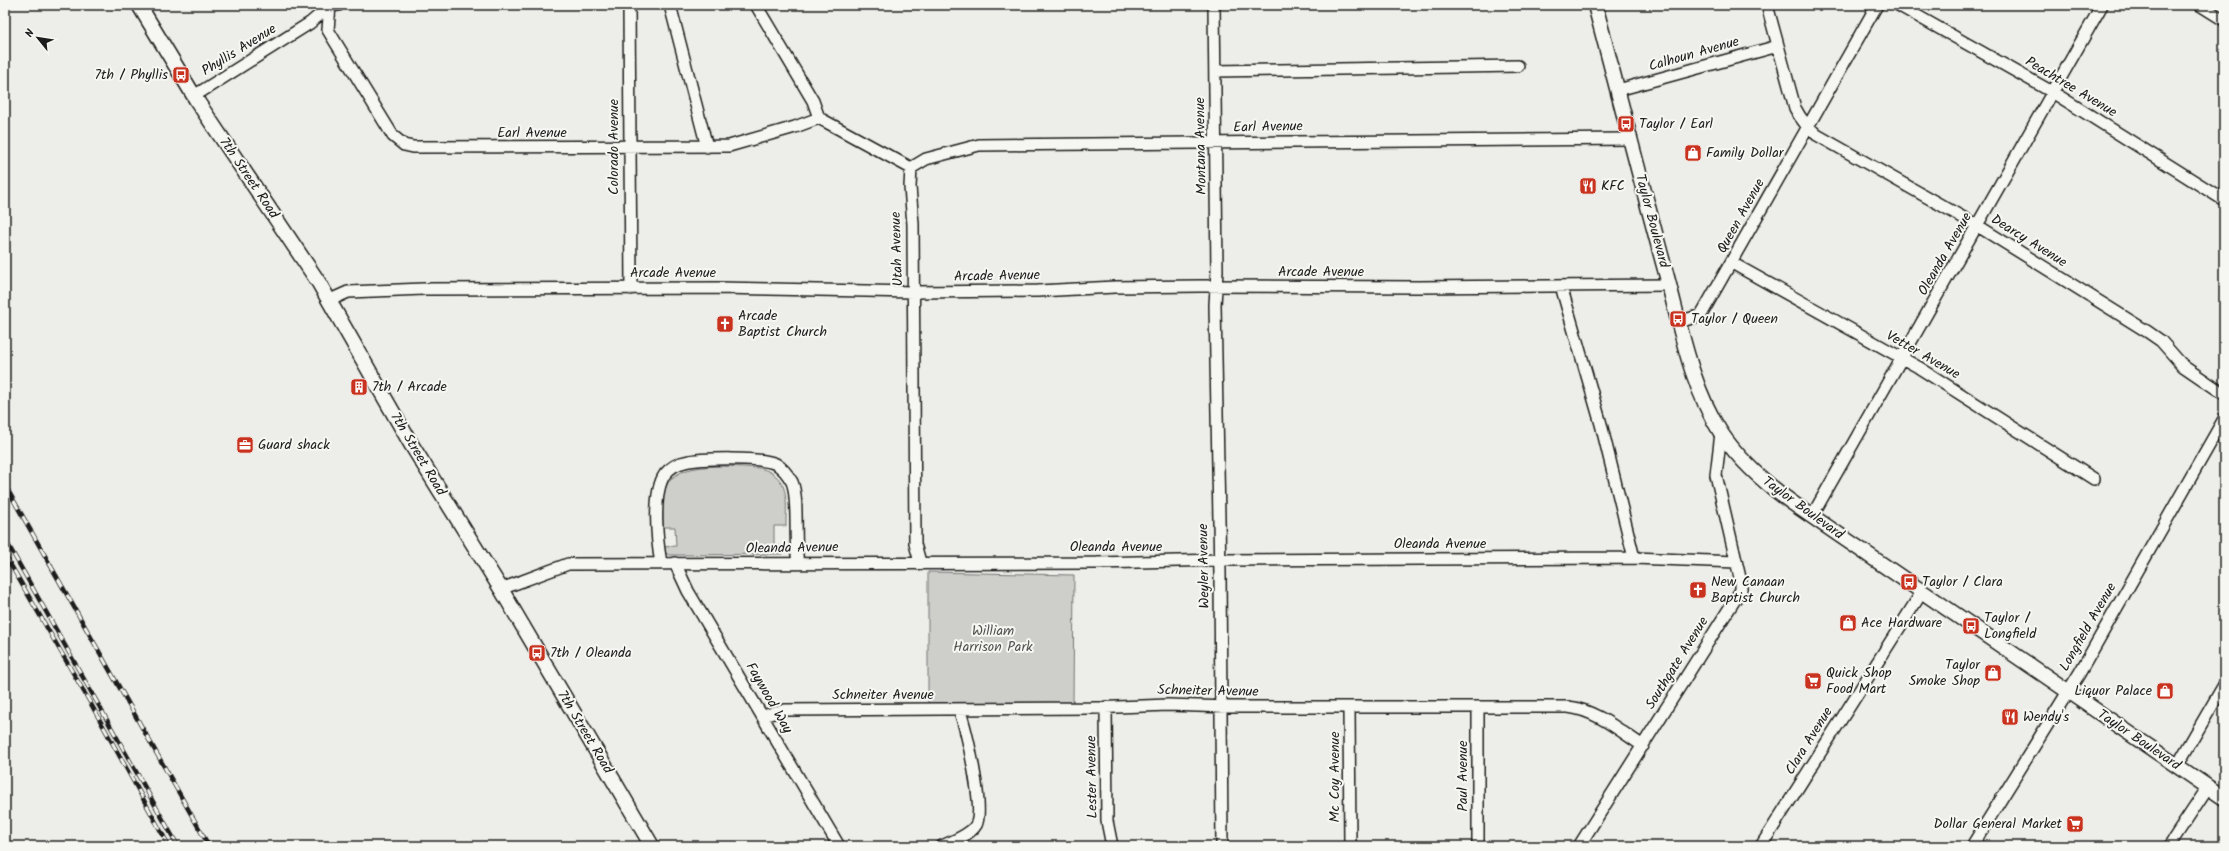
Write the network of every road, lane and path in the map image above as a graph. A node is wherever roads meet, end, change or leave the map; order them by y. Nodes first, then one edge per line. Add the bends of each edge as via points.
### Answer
1 (139, 5) edge
2 (333, 5) edge
3 (629, 5) edge
4 (670, 5) edge
5 (756, 5) edge
6 (1214, 5) edge
7 (1595, 5) edge
8 (1767, 5) edge
9 (1877, 5) edge
10 (1898, 5) edge
11 (2102, 5) edge
12 (2200, 5) edge
13 (2224, 20) edge
14 (1778, 46) junction
15 (1518, 66) dead end
16 (1215, 71) junction
17 (1618, 90) junction
18 (2054, 93) junction
19 (194, 96) junction
20 (819, 118) junction
21 (1808, 127) junction
22 (1630, 139) junction
23 (1216, 142) junction
24 (707, 146) junction
25 (629, 147) junction
26 (911, 168) junction
27 (2224, 200) edge
28 (1978, 226) junction
29 (1732, 263) junction
30 (1669, 285) junction
31 (1216, 286) junction
32 (1561, 286) junction
33 (631, 289) junction
34 (914, 292) junction
35 (328, 301) junction
36 (1679, 322) junction
37 (1902, 359) junction
38 (2224, 394) edge
39 (2224, 419) edge
40 (1721, 433) junction
41 (2094, 479) dead end
42 (1812, 516) junction
43 (1634, 558) junction
44 (1219, 560) junction
45 (920, 562) junction
46 (1736, 562) junction
47 (661, 563) junction
48 (675, 563) junction
49 (798, 563) junction
50 (501, 589) junction
51 (1922, 592) junction
52 (2224, 685) edge
53 (2068, 692) junction
54 (1106, 707) junction
55 (1221, 707) junction
56 (1478, 707) junction
57 (1349, 708) junction
58 (959, 709) junction
59 (762, 716) junction
60 (1643, 746) junction
61 (2178, 766) junction
62 (2208, 787) junction
63 (2224, 798) edge
64 (652, 846) edge
65 (839, 846) edge
66 (942, 846) edge
67 (1112, 846) edge
68 (1222, 846) edge
69 (1350, 846) edge
70 (1478, 846) edge
71 (1579, 846) edge
72 (1760, 846) edge
73 (1972, 846) edge
74 (2170, 846) edge

1 - 19 main road, 7th Street Road
2 - 19 street, Phyllis Avenue via 310,23
2 - 25 street, Earl Avenue via 328,30 336,46 392,136 404,145 439,148
3 - 25 street, Colorado Avenue
4 - 24 street
5 - 20 street via 813,101
6 - 16 street, Montana Avenue
7 - 17 main road, Taylor Boulevard
8 - 14 street, Dearcy Avenue
9 - 21 street, Queen Avenue
10 - 18 street, Peachtree Avenue
11 - 18 street, Oleanda Avenue
12 - 13 street
14 - 17 street, Calhoun Avenue
14 - 21 street, Dearcy Avenue via 1795,108
15 - 16 street
16 - 23 street, Montana Avenue
17 - 22 main road, Taylor Boulevard
18 - 27 street, Peachtree Avenue
18 - 28 street, Oleanda Avenue
19 - 35 main road, 7th Street Road via 306,262
20 - 24 street, Earl Avenue via 729,146
20 - 26 street
21 - 28 street, Dearcy Avenue via 1817,135
21 - 29 street, Queen Avenue
22 - 23 street, Earl Avenue
22 - 30 main road, Taylor Boulevard
23 - 26 street, Earl Avenue via 979,144 926,159
23 - 31 street, Montana Avenue
24 - 25 street, Earl Avenue
25 - 33 street, Colorado Avenue
26 - 34 street, Utah Avenue
28 - 37 street, Oleanda Avenue
28 - 38 street, Dearcy Avenue via 2148,332 2161,341 2192,373
29 - 36 street, Queen Avenue via 1701,315
29 - 37 street, Vetter Avenue
30 - 32 street, Arcade Avenue
30 - 36 main road, Taylor Boulevard
31 - 32 street, Arcade Avenue
31 - 34 street, Arcade Avenue
31 - 44 street, Weyler Avenue
32 - 43 street via 1601,424
33 - 34 street, Arcade Avenue
33 - 35 street, Arcade Avenue via 424,289 348,292
34 - 45 street, Utah Avenue via 915,544
35 - 50 main road, 7th Street Road via 374,376 411,444
36 - 40 main road, Taylor Boulevard via 1701,393
37 - 41 street, Vetter Avenue
37 - 42 street, Oleanda Avenue
39 - 53 street, Longfield Avenue
40 - 42 main road, Taylor Boulevard via 1738,456 1758,475 1777,492
40 - 46 street, Southgate Avenue via 1716,476
42 - 51 main road, Taylor Boulevard
43 - 44 street, Oleanda Avenue
43 - 46 street, Oleanda Avenue
44 - 45 street, Oleanda Avenue via 1097,563
44 - 55 street, Weyler Avenue
45 - 49 street, Oleanda Avenue
46 - 60 street, Southgate Avenue via 1741,590
47 - 48 street, Oleanda Avenue
47 - 49 street via 658,545 658,490 666,474 687,461 759,460 770,462 780,468 792,482
47 - 50 street, Oleanda Avenue via 568,564
48 - 49 street, Oleanda Avenue
48 - 59 street, Faywood Way via 688,591
50 - 64 main road, 7th Street Road
51 - 53 main road, Taylor Boulevard
51 - 72 street, Clara Avenue
52 - 61 street
53 - 61 main road, Taylor Boulevard
53 - 73 street, Longfield Avenue
54 - 55 street, Schneiter Avenue
54 - 58 street, Schneiter Avenue
54 - 67 street, Lester Avenue via 1107,821
55 - 57 street, Schneiter Avenue
55 - 68 street, Weyler Avenue
56 - 57 street, Schneiter Avenue
56 - 60 street, Schneiter Avenue via 1579,708 1593,713
56 - 70 street, Paul Avenue
57 - 69 street, Mc Coy Avenue
58 - 59 street, Schneiter Avenue via 785,710
58 - 66 street via 969,744 979,816 972,830
59 - 65 street, Faywood Way
60 - 71 street, Southgate Avenue
61 - 62 main road, Taylor Boulevard
62 - 63 main road, Taylor Boulevard
62 - 74 street

